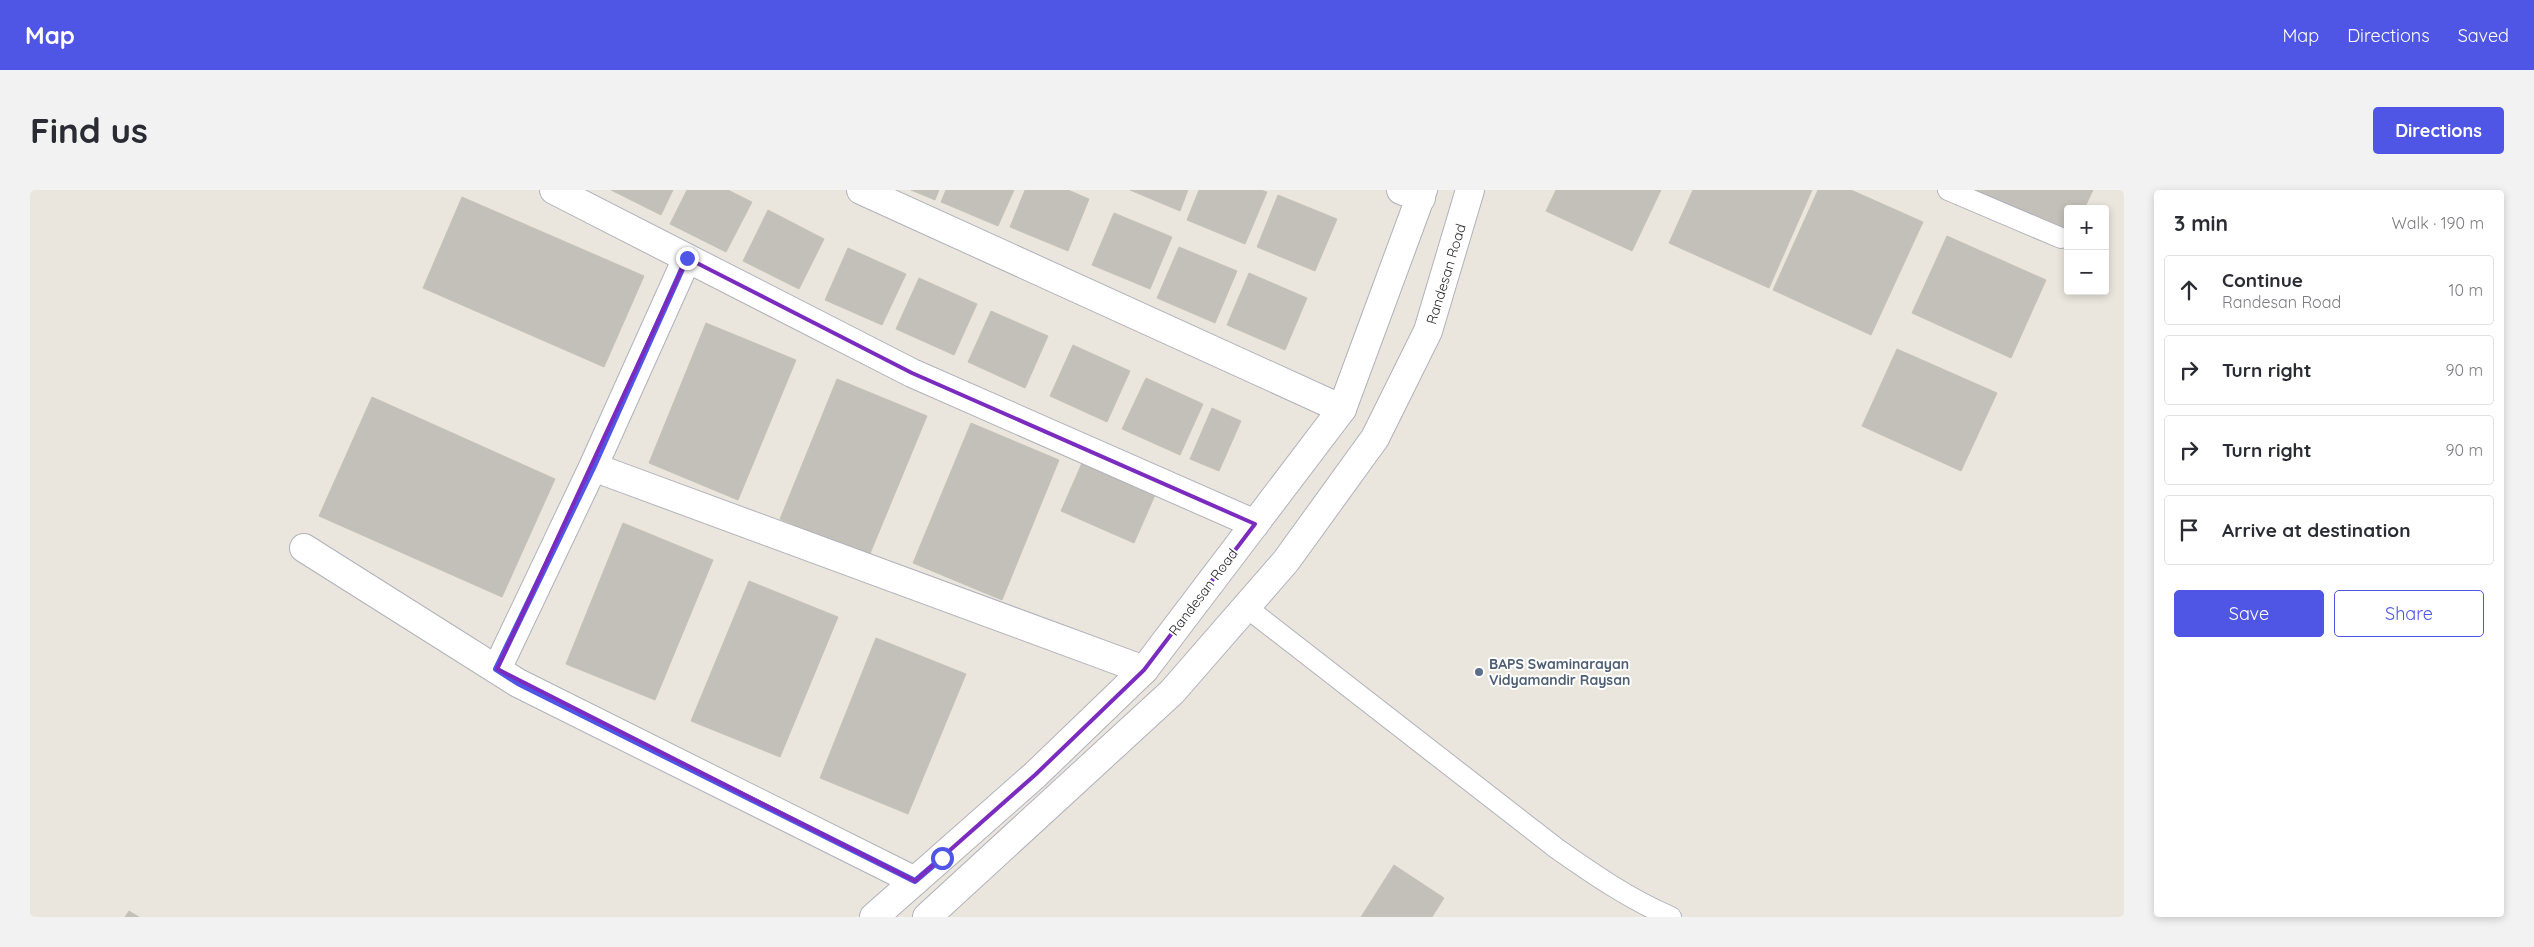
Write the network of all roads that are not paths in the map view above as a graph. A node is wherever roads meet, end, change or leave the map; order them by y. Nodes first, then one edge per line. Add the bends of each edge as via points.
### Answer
1 (554, 190) edge
2 (1470, 190) edge
3 (1948, 190) edge
4 (873, 193) edge
5 (1415, 193) edge
6 (2061, 238) dead end
7 (687, 258) junction
8 (1342, 409) junction
9 (593, 468) junction
10 (1255, 524) junction
11 (304, 548) dead end
12 (1246, 607) junction
13 (496, 669) junction
14 (1144, 670) junction
15 (915, 881) junction
16 (874, 917) edge
17 (927, 917) edge
18 (1671, 917) edge

1 - 7 street
2 - 12 street, Randesan Road via 1428,331 1375,438 1286,561
3 - 6 lane
4 - 8 street
5 - 8 street, Randesan Road
7 - 9 street
7 - 10 street via 912,373
8 - 10 street, Randesan Road
9 - 13 street
9 - 14 street
10 - 14 street, Randesan Road
11 - 13 street
12 - 17 street, Randesan Road via 1172,692
12 - 18 lane via 1556,848 1645,906
13 - 15 street via 518,683
14 - 15 street, Randesan Road via 1035,775
15 - 16 street, Randesan Road

